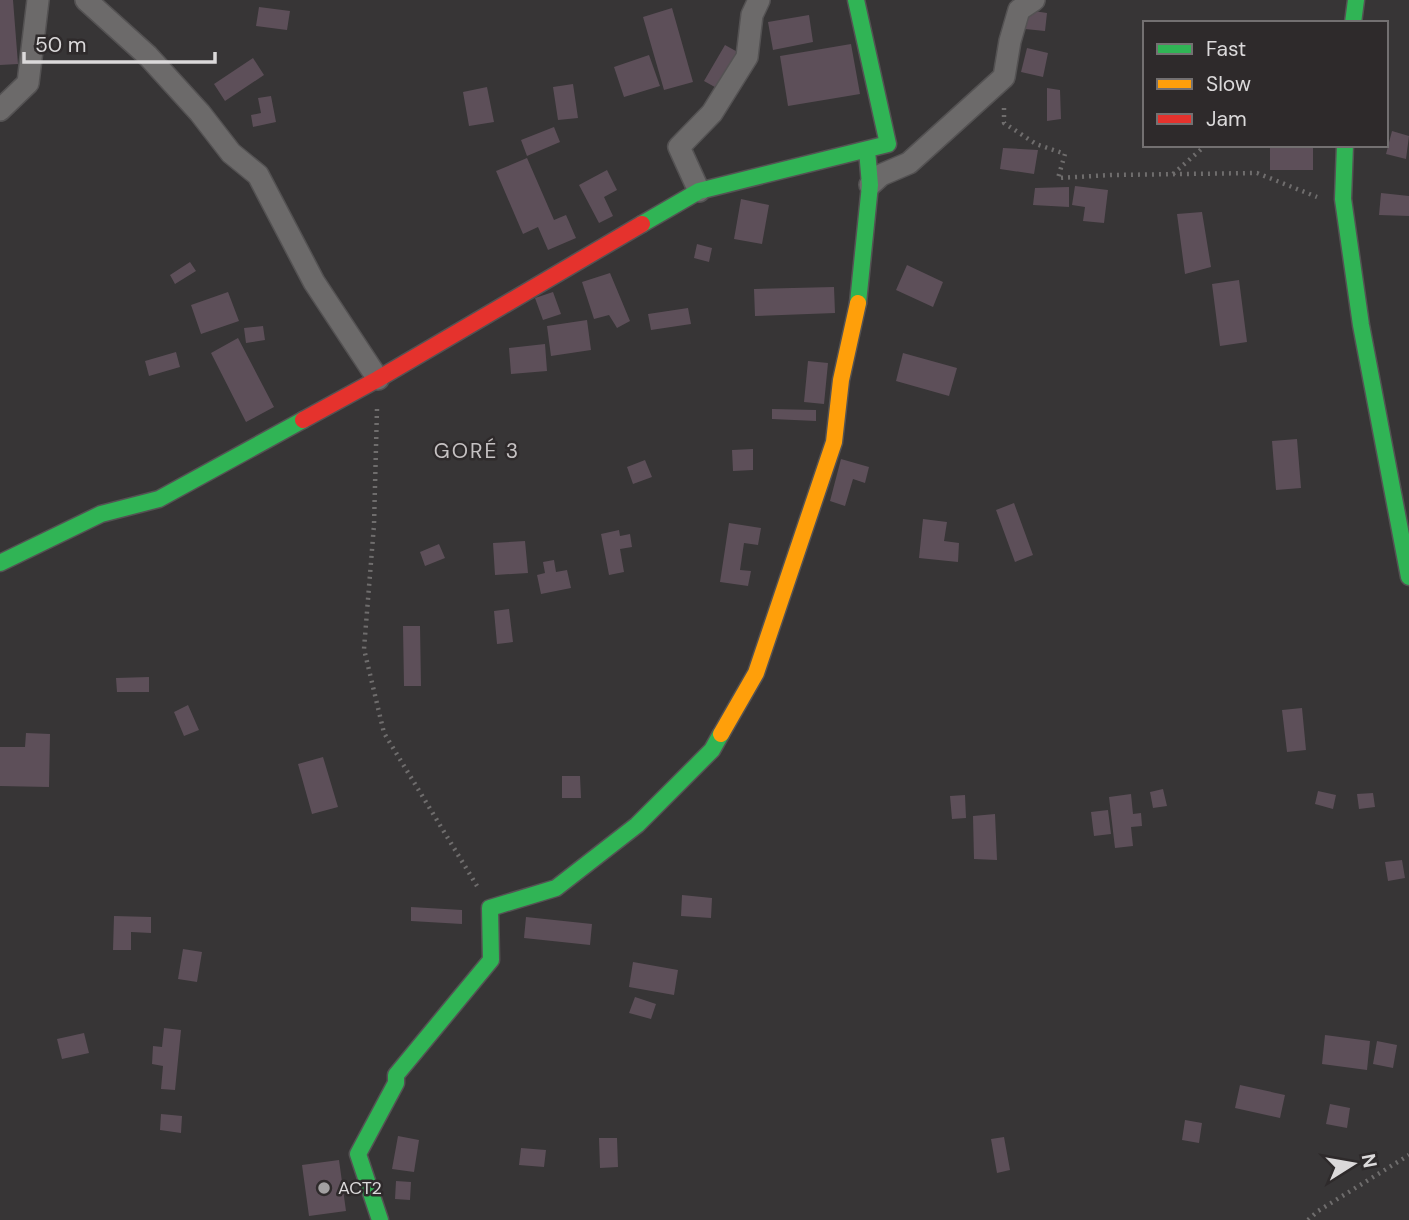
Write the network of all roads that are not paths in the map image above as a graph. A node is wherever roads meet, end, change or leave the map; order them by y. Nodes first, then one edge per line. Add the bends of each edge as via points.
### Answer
1 (38, 0) edge
2 (86, 0) edge
3 (759, 0) edge
4 (856, 0) edge
5 (1034, 0) edge
6 (1356, 0) edge
7 (1353, 21) edge
8 (0, 110) edge
9 (1345, 147) edge
10 (867, 150) junction
11 (870, 185) junction
12 (699, 191) junction
13 (378, 379) junction
14 (0, 563) edge
15 (1409, 577) edge
16 (380, 1220) edge

1 - 8 street via 28,83
2 - 13 street via 148,56 231,153 258,175 314,282
3 - 12 street via 752,15 747,57 712,113 679,147
4 - 10 street via 888,144
5 - 11 street via 1019,10 1004,76 909,163
6 - 7 street
9 - 15 street via 1344,207 1361,325
10 - 11 street
10 - 12 street
11 - 16 street via 857,309 841,380 834,442 756,673 712,750 638,825 556,888 490,908 491,960 396,1075 358,1154
12 - 13 street
13 - 14 street via 159,499 102,514

